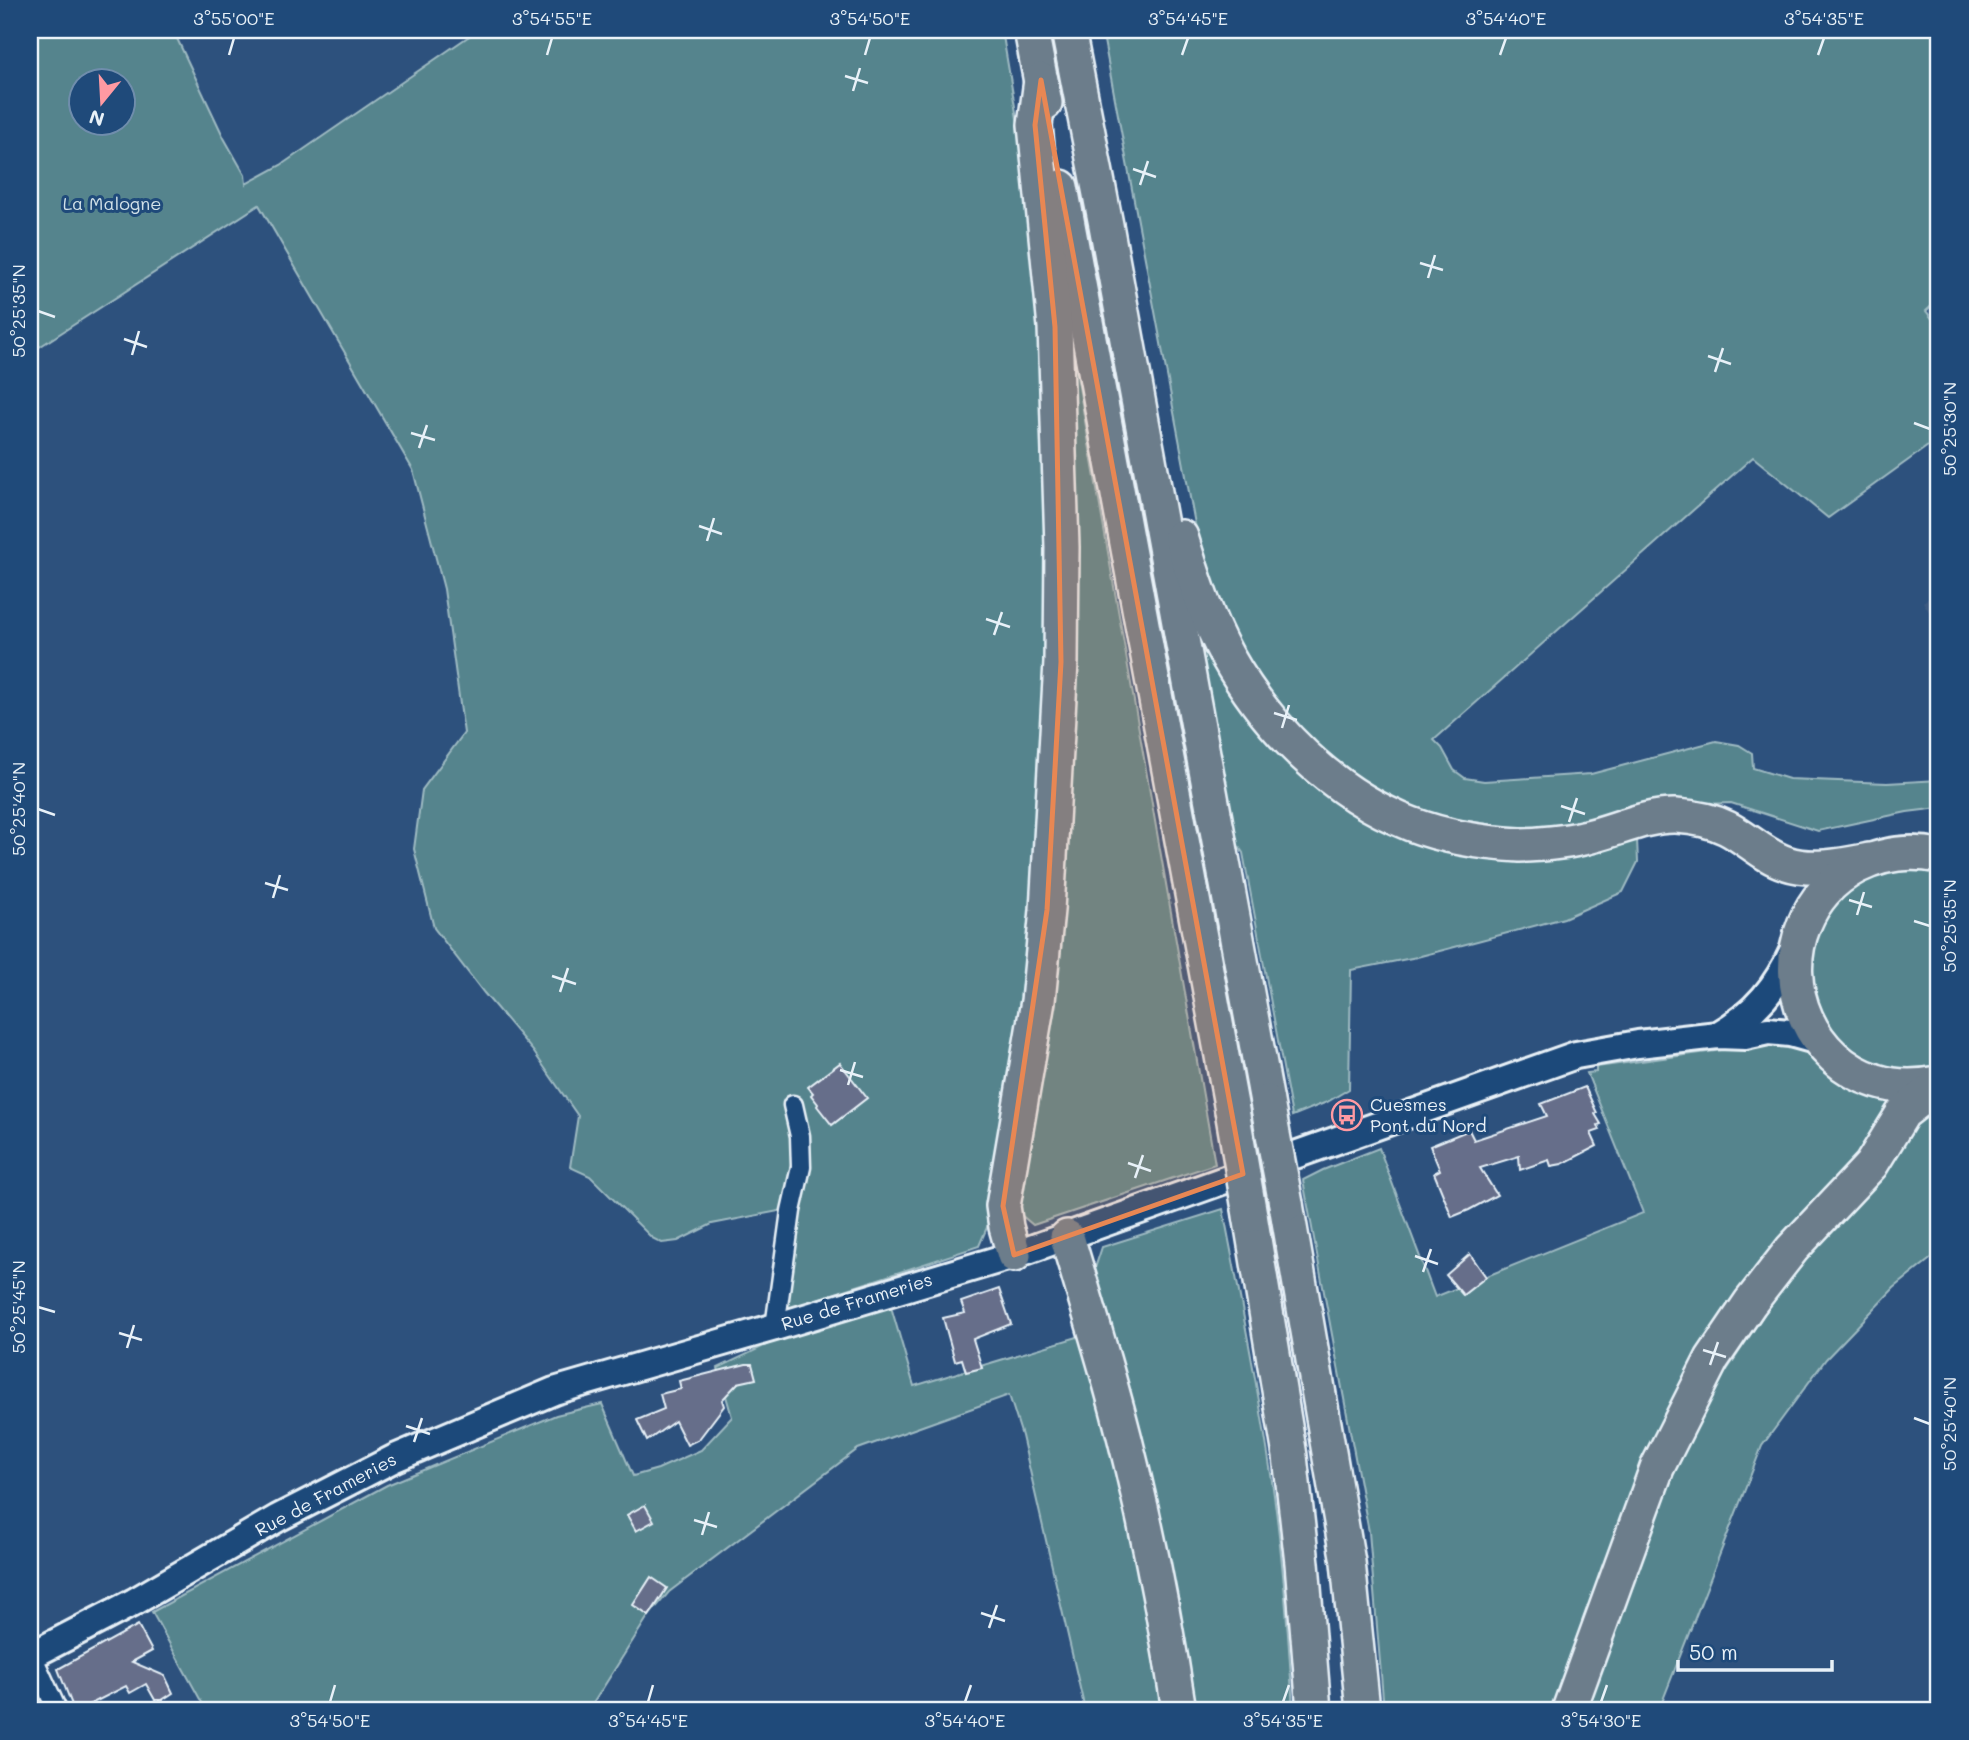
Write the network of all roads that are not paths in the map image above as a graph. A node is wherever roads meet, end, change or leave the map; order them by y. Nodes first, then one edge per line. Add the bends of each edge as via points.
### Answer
1 (1031, 30) edge
2 (1068, 30) edge
3 (1041, 80) junction
4 (1153, 485) junction
5 (1934, 853) edge
6 (1870, 860) junction
7 (1798, 939) junction
8 (1718, 1035) junction
9 (1819, 1041) junction
10 (1939, 1084) edge
11 (793, 1105) dead end
12 (1067, 1237) junction
13 (1014, 1255) junction
14 (775, 1327) junction
15 (30, 1654) edge
16 (57, 1710) edge
17 (1179, 1710) edge
18 (1314, 1710) edge
19 (1363, 1710) edge
20 (1569, 1710) edge

1 - 3 highway
2 - 4 highway
3 - 13 highway via 1034,125 1055,327 1061,662 1048,909 1038,1000 1003,1206
3 - 18 highway, bridge via 1250,1215 1290,1456
4 - 6 highway via 1181,538 1202,604 1227,656 1253,695 1291,742 1365,802 1411,824 1465,839 1522,845 1583,839 1672,816 1699,818 1728,828 1787,864 1838,866
4 - 19 highway, bridge via 1348,1562
5 - 6 highway via 1896,853
6 - 7 highway via 1825,891
7 - 8 main road, Rue de Frameries via 1774,986 1738,1024
7 - 9 highway via 1795,982 1799,1003
8 - 9 main road, Rue de Frameries via 1745,1037 1768,1031
8 - 12 main road, Rue de Frameries via 1576,1055
9 - 10 highway via 1854,1072 1875,1081 1898,1086
10 - 20 highway via 1903,1113 1871,1165 1792,1249 1712,1359 1657,1468
11 - 14 street via 802,1167 791,1211
12 - 13 main road, Rue de Frameries
12 - 17 highway via 1137,1489
13 - 14 main road, Rue de Frameries
14 - 15 main road, Rue de Frameries via 554,1391 395,1458
15 - 16 street

